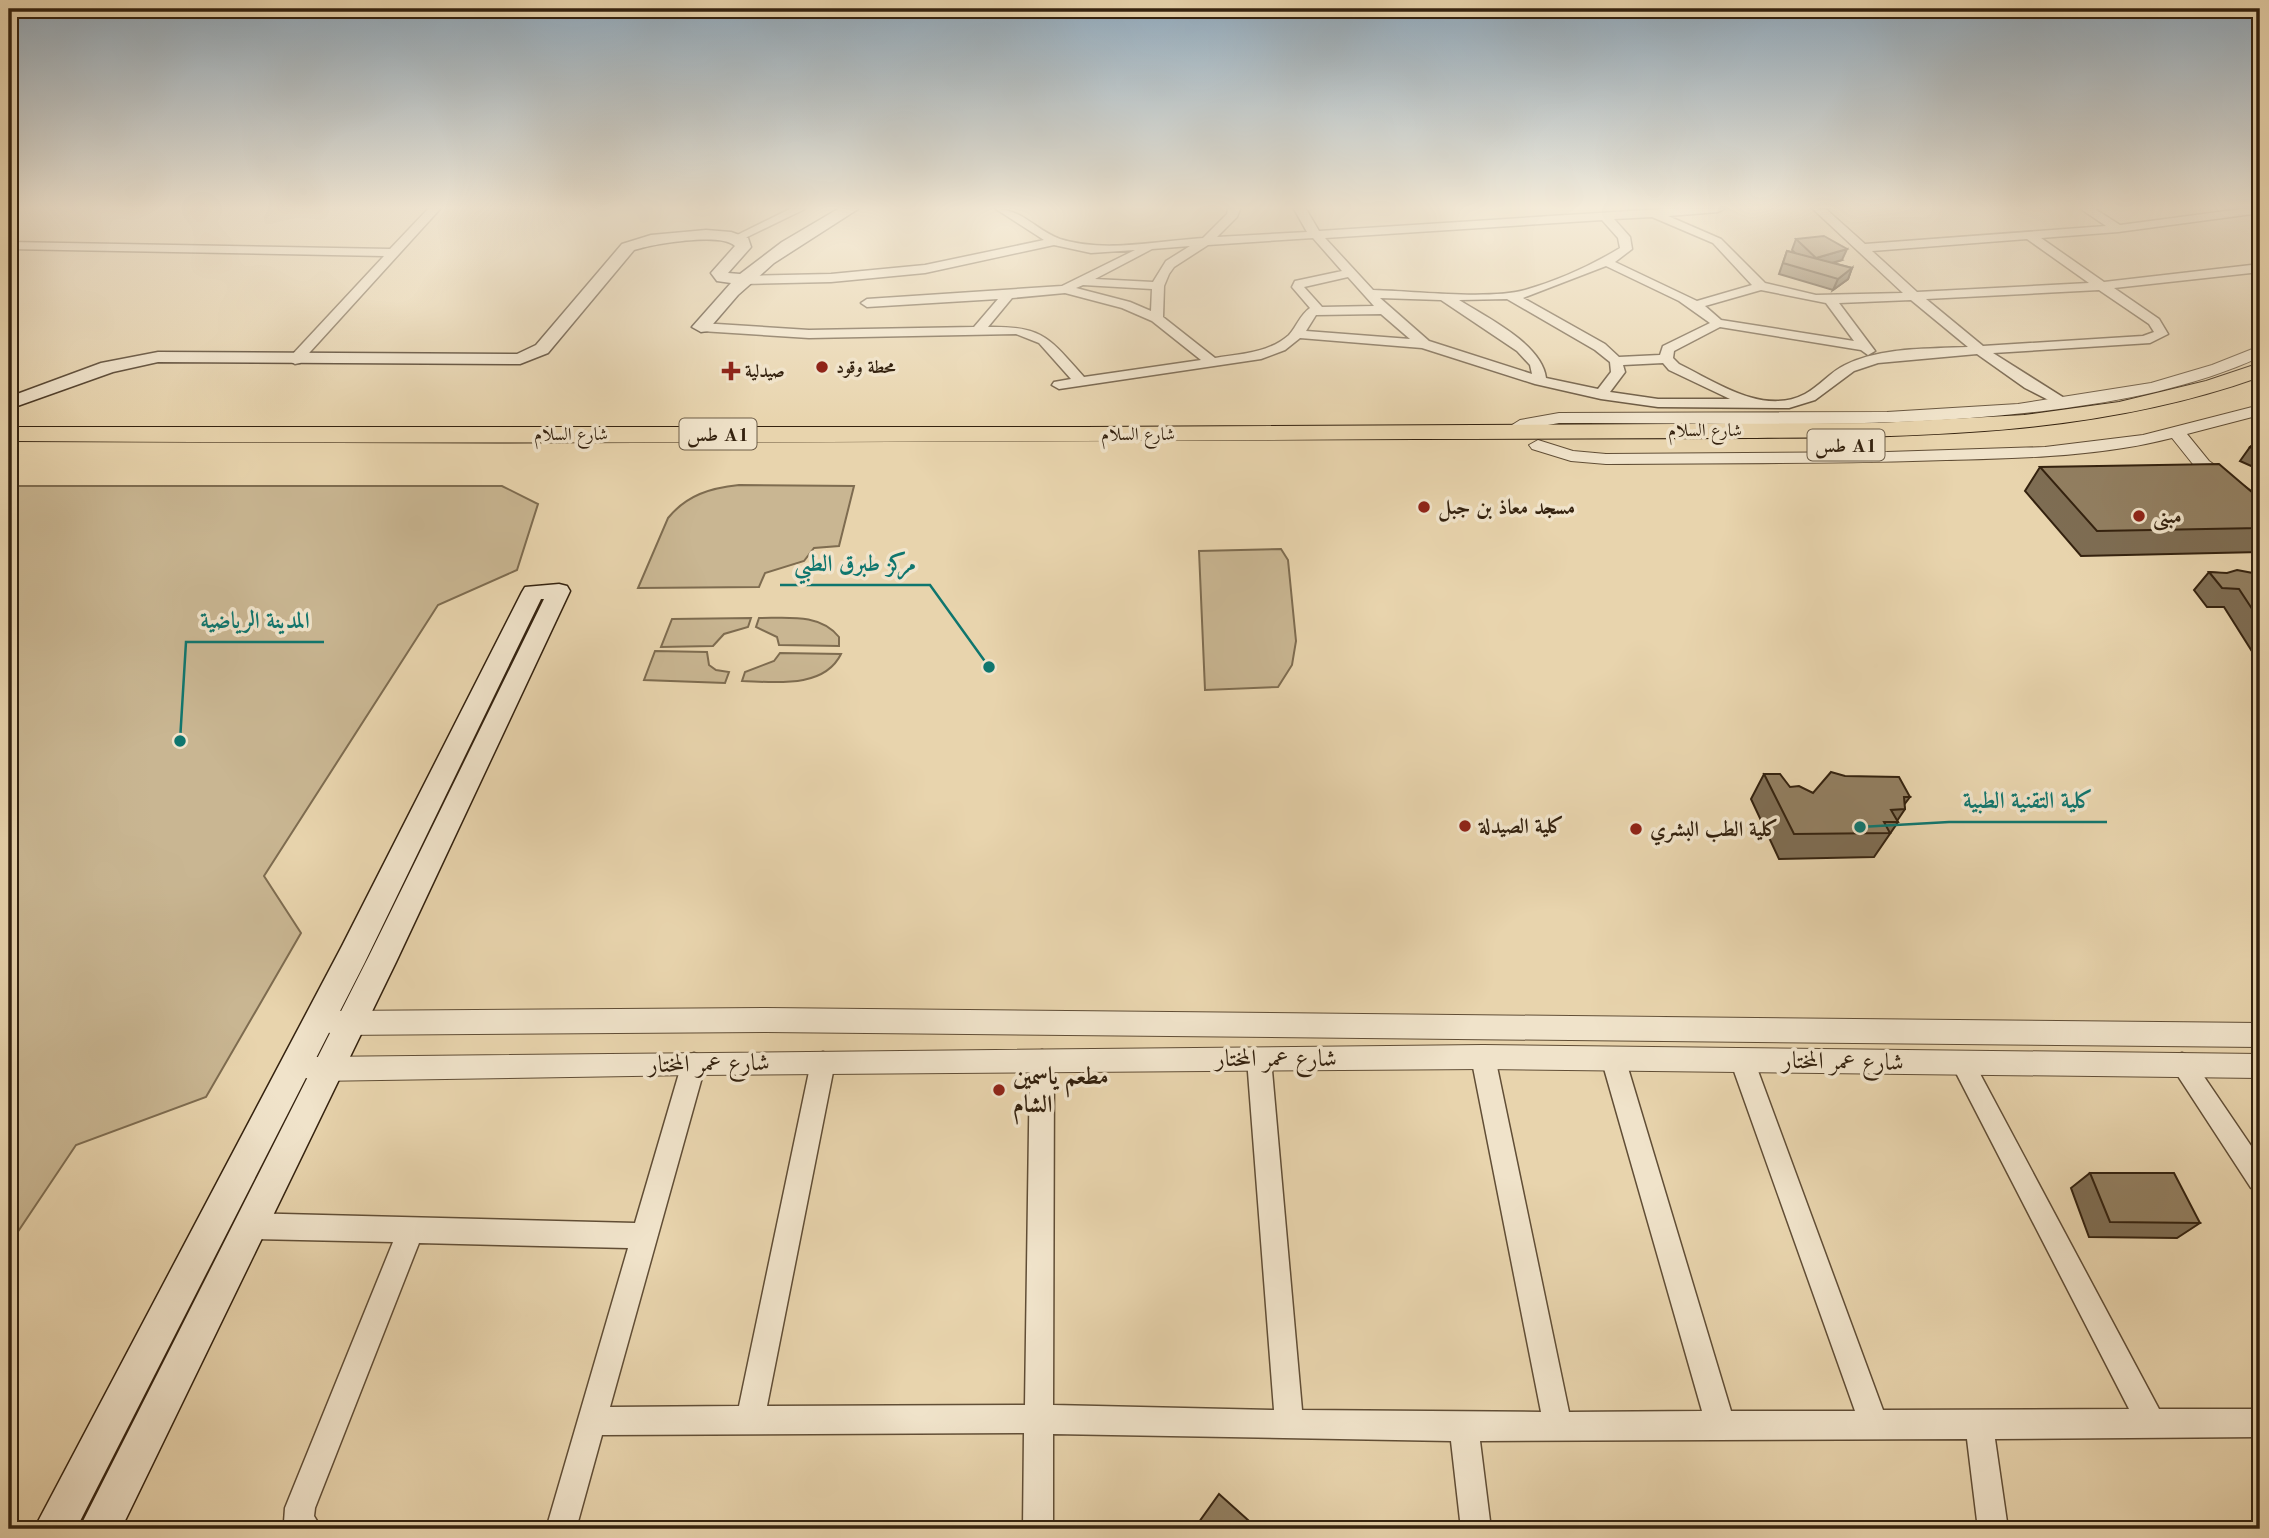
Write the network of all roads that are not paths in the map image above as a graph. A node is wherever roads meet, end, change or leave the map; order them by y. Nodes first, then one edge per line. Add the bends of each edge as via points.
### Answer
1 (367, 281) edge
2 (600, 281) edge
3 (719, 281) edge
4 (743, 281) edge
5 (1082, 281) edge
6 (1160, 281) edge
7 (1314, 281) edge
8 (1357, 281) edge
9 (1563, 281) edge
10 (1646, 281) edge
11 (1754, 281) edge
12 (1898, 281) edge
13 (2094, 281) edge
14 (2148, 281) edge
15 (1071, 286) junction
16 (1157, 286) junction
17 (1761, 286) junction
18 (2102, 286) junction
19 (1369, 294) junction
20 (1008, 295) junction
21 (1444, 296) junction
22 (1510, 296) junction
23 (1914, 296) junction
24 (1829, 300) junction
25 (867, 303) dead end
26 (1695, 304) junction
27 (1318, 310) junction
28 (1384, 310) junction
29 (1157, 318) junction
30 (1717, 323) junction
31 (682, 325) dead end
32 (701, 327) joint
33 (979, 328) junction
34 (1297, 334) junction
35 (1424, 344) junction
36 (1865, 347) junction
37 (1983, 351) junction
38 (2260, 351) edge
39 (1666, 359) junction
40 (1876, 359) junction
41 (295, 360) junction
42 (1616, 361) junction
43 (1213, 363) junction
44 (2260, 370) edge
45 (1080, 381) junction
46 (1540, 381) junction
47 (1059, 385) dead end
48 (2260, 393) edge
49 (1601, 395) junction
50 (9, 402) edge
51 (1750, 404) junction
52 (2064, 404) junction
53 (2260, 410) edge
54 (1513, 430) junction
55 (2178, 432) junction
56 (9, 434) edge
57 (1427, 438) junction
58 (2143, 440) junction
59 (1538, 444) junction
60 (9, 445) edge
61 (2202, 464) junction
62 (2260, 505) edge
63 (317, 1023) junction
64 (350, 1023) junction
65 (2256, 1043) edge
66 (1483, 1057) junction
67 (1613, 1058) junction
68 (1259, 1059) junction
69 (1042, 1060) junction
70 (1742, 1060) junction
71 (823, 1062) junction
72 (1962, 1062) junction
73 (694, 1063) junction
74 (2182, 1063) junction
75 (2260, 1066) edge
76 (328, 1068) junction
77 (292, 1069) junction
78 (2260, 1180) edge
79 (249, 1226) junction
80 (410, 1232) junction
81 (643, 1236) junction
82 (1041, 1419) junction
83 (750, 1420) junction
84 (593, 1421) junction
85 (2151, 1423) junction
86 (2260, 1423) edge
87 (1289, 1424) junction
88 (1979, 1424) junction
89 (1874, 1425) junction
90 (1558, 1426) junction
91 (1721, 1426) junction
92 (1464, 1427) junction
93 (54, 1529) edge
94 (100, 1529) edge
95 (307, 1529) edge
96 (561, 1529) edge
97 (1038, 1529) edge
98 (1476, 1529) edge
99 (1993, 1529) edge

1 - 41 street
2 - 41 main road via 542,349 520,359
3 - 31 main road
4 - 32 main road
5 - 15 street
6 - 16 street
7 - 27 street via 1298,287
8 - 19 street
9 - 22 street
10 - 26 street
11 - 17 street
12 - 23 street
13 - 18 street
14 - 18 street
15 - 16 street
15 - 20 street
15 - 29 street
16 - 29 street
17 - 24 street
17 - 26 street
18 - 23 street
18 - 37 street via 2154,322 2161,334 2146,340
19 - 21 street
19 - 28 street
20 - 25 street
20 - 33 street
21 - 22 street
21 - 46 street via 1524,351 1537,365
22 - 42 street via 1600,347
23 - 24 street
23 - 37 street
24 - 36 street
26 - 30 street
27 - 28 street
27 - 34 street via 1308,314
28 - 35 street
29 - 43 street
30 - 36 street
30 - 39 street via 1668,349
32 - 33 street via 809,334
33 - 45 street via 1037,336
34 - 35 street
34 - 43 street via 1282,347 1261,355
35 - 46 street
36 - 40 street
37 - 40 street
37 - 52 street
38 - 52 street via 2175,382
39 - 42 street
39 - 51 street
40 - 51 street via 1849,368 1799,402
41 - 50 main road via 145,358
42 - 49 street via 1616,376
43 - 45 street
44 - 54 highway, شارع السلام via 2149,405 2023,424 1878,430
45 - 47 street
46 - 49 street
48 - 59 highway, شارع السلام / طس A1 via 2150,422 1994,442
49 - 51 street via 1647,402
52 - 54 street via 1892,418 1559,418
53 - 55 street
54 - 57 highway, شارع السلام
55 - 58 street
55 - 61 street
56 - 57 highway, شارع السلام / طس A1
57 - 59 highway, شارع السلام / طس A1
57 - 60 highway, شارع السلام / طس A1 via 492,448
58 - 59 street via 2045,452 1594,459
58 - 61 street
61 - 62 street
63 - 64 street, شارع عمر المختار
63 - 64 main road via 546,592
63 - 77 main road
64 - 65 street, شارع عمر المختار via 766,1020
64 - 76 main road
66 - 67 street, شارع عمر المختار
66 - 68 street, شارع عمر المختار
66 - 90 street
67 - 70 street, شارع عمر المختار
67 - 91 street
68 - 69 street, شارع عمر المختار
68 - 87 street
69 - 71 street, شارع عمر المختار
69 - 82 street
70 - 72 street, شارع عمر المختار
70 - 89 street
71 - 73 street, شارع عمر المختار
71 - 83 street
72 - 74 street, شارع عمر المختار
72 - 85 street
73 - 76 street, شارع عمر المختار
73 - 81 street
74 - 75 street, شارع عمر المختار
74 - 78 street
76 - 77 street, شارع عمر المختار
76 - 79 main road
77 - 93 main road
79 - 80 street
79 - 94 main road
80 - 81 street
80 - 95 street via 300,1508 299,1521
81 - 84 street
82 - 83 street
82 - 87 street
82 - 97 street
83 - 84 street
84 - 96 street
85 - 86 street
85 - 88 street
87 - 92 street
88 - 89 street
88 - 99 street
89 - 91 street
90 - 91 street
90 - 92 street
92 - 98 street

